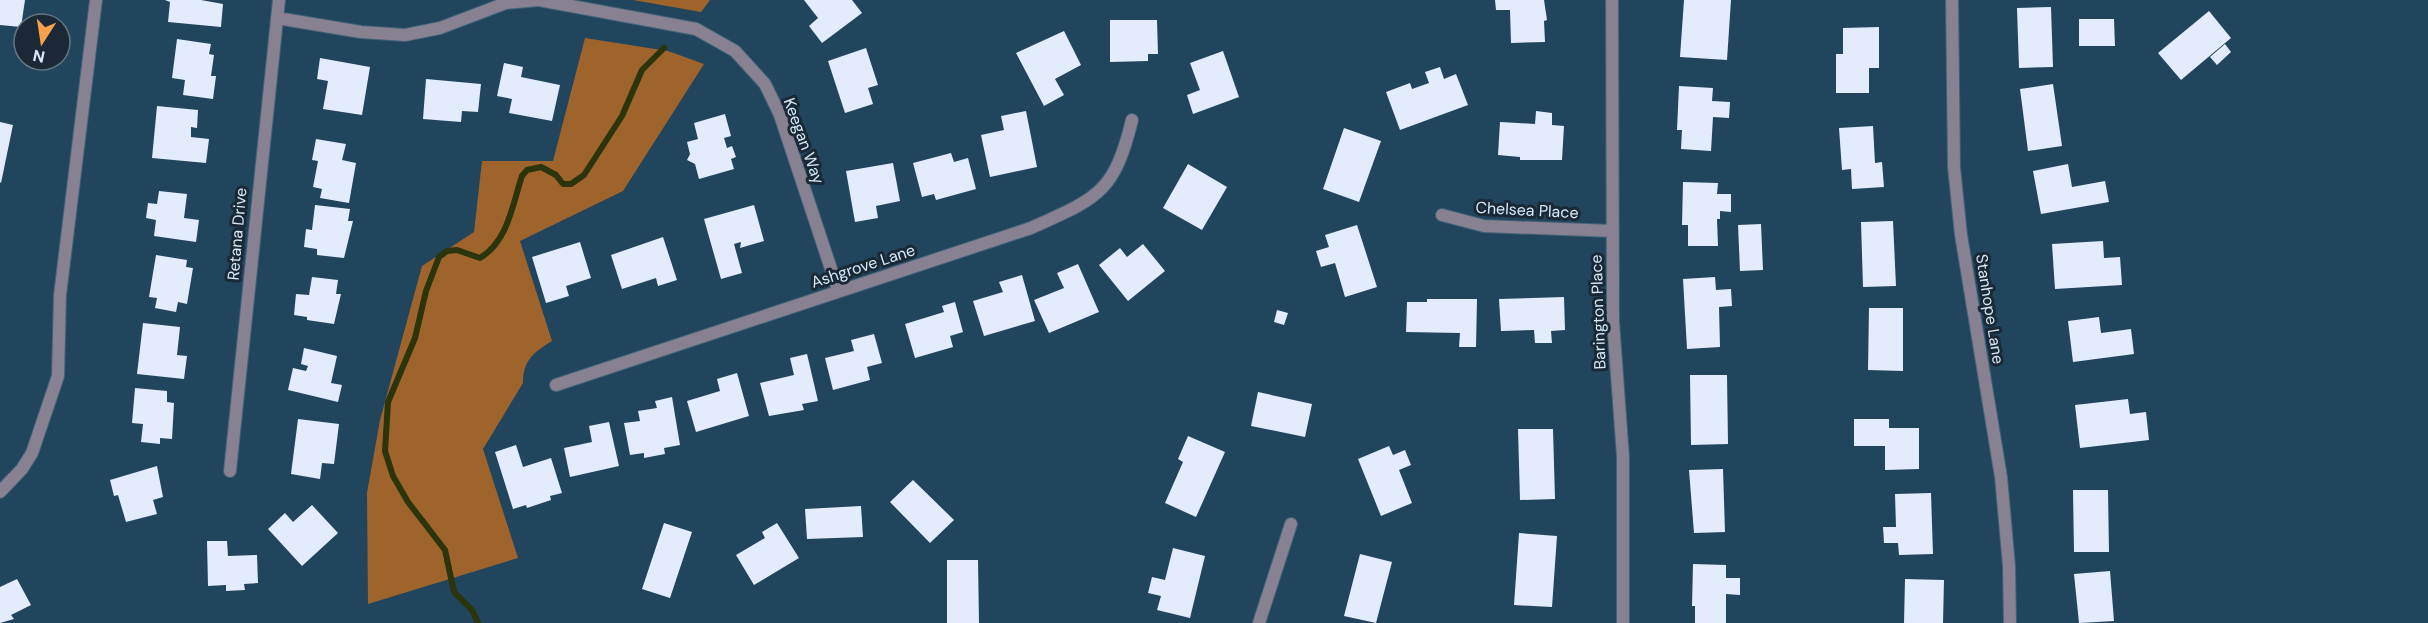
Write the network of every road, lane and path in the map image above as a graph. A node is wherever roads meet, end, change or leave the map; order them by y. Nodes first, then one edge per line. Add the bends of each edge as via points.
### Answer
1 (96, 0) edge
2 (279, 0) edge
3 (1612, 0) edge
4 (1952, 0) edge
5 (277, 18) junction
6 (1132, 120) dead end
7 (1442, 215) dead end
8 (1612, 231) junction
9 (837, 290) junction
10 (556, 385) dead end
11 (230, 471) dead end
12 (0, 492) edge
13 (1291, 524) dead end
14 (1259, 623) edge
15 (1623, 623) edge
16 (2010, 623) edge

1 - 12 street via 60,295 58,376 32,453
2 - 5 street, Retana Drive
3 - 8 street, Barington Place
4 - 16 street, Stanhope Lane via 1951,78 1961,235 2001,477
5 - 9 street, Keegan Way via 405,35 440,28 506,3 539,0 696,29 735,51 765,84 780,115
5 - 11 street, Retana Drive
6 - 9 street, Ashgrove Lane via 1125,152 1114,176 1095,195 1069,210 1031,228
7 - 8 street, Chelsea Place via 1485,226
8 - 15 street, Barington Place via 1613,321 1623,457
9 - 10 street, Ashgrove Lane
13 - 14 street

